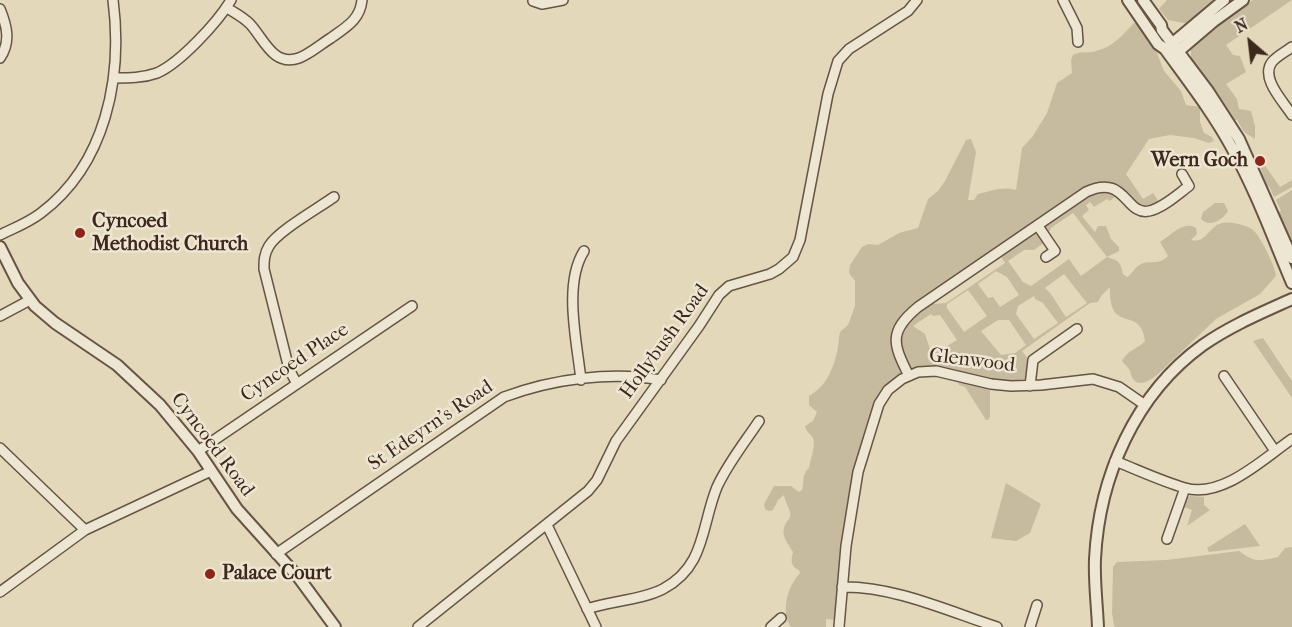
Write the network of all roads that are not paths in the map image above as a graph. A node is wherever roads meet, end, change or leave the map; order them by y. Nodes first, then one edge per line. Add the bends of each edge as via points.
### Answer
1 (113, 0) edge
2 (362, 0) edge
3 (563, 0) edge
4 (916, 0) edge
5 (1063, 0) edge
6 (1128, 0) edge
7 (1143, 0) edge
8 (1224, 0) edge
9 (1243, 0) edge
10 (533, 1) edge
11 (229, 4) edge
12 (0, 9) edge
13 (1161, 25) junction
14 (1186, 32) junction
15 (1078, 42) dead end
16 (1292, 47) edge
17 (1172, 51) junction
18 (0, 58) edge
19 (114, 78) junction
20 (1292, 115) edge
21 (1182, 174) dead end
22 (334, 197) dead end
23 (1038, 226) junction
24 (0, 235) edge
25 (0, 248) edge
26 (584, 251) dead end
27 (1046, 257) dead end
28 (1292, 258) edge
29 (1292, 283) edge
30 (1292, 299) edge
31 (30, 300) junction
32 (412, 306) dead end
33 (0, 316) edge
34 (1077, 329) dead end
35 (909, 376) junction
36 (1224, 376) dead end
37 (581, 380) junction
38 (661, 380) junction
39 (297, 384) junction
40 (1030, 386) junction
41 (1145, 405) junction
42 (759, 421) dead end
43 (1292, 440) edge
44 (0, 448) edge
45 (198, 451) junction
46 (1275, 451) junction
47 (1115, 461) junction
48 (211, 471) junction
49 (1185, 488) junction
50 (547, 525) junction
51 (85, 530) junction
52 (1167, 539) dead end
53 (276, 554) junction
54 (842, 586) junction
55 (0, 592) edge
56 (1037, 605) dead end
57 (587, 609) junction
58 (781, 618) dead end
59 (335, 627) edge
60 (418, 627) edge
61 (596, 627) edge
62 (771, 627) edge
63 (839, 627) edge
64 (997, 627) edge
65 (1030, 627) edge
66 (1098, 627) edge

1 - 19 street via 117,45
2 - 11 street via 351,24 293,59 272,54
3 - 10 street
4 - 38 street, Hollybush Road via 908,11 849,49 838,61 829,88 800,240 793,257 770,274 724,290
5 - 15 street via 1077,28
6 - 17 street via 1158,44
7 - 13 street
8 - 14 street
9 - 17 street
11 - 19 street via 199,39 164,69 136,78
12 - 18 street via 7,31
13 - 14 street
13 - 17 street
14 - 17 street
16 - 20 street via 1273,61 1268,73
17 - 28 street via 1212,97 1239,139
17 - 29 street via 1233,150
19 - 24 street via 103,125 82,170 48,208
21 - 23 street via 1190,186 1150,211 1135,209 1117,190 1098,188 1086,192
22 - 39 street via 278,236 264,256 289,369
23 - 27 street via 1055,251
23 - 35 street via 910,313 895,339
25 - 31 street, Cyncoed Road
26 - 37 street via 577,262 573,300
30 - 41 street via 1200,347 1170,374
31 - 33 street
31 - 45 street, Cyncoed Road via 55,323 132,377
32 - 39 street, Cyncoed Place
34 - 40 street via 1036,357
35 - 40 street, Glenwood via 936,371 1000,385
35 - 54 street, Glenwood via 888,390 875,412 853,492
36 - 46 street
37 - 38 street, St Edeyrn's Road via 623,376
37 - 53 street, St Edeyrn's Road via 513,393 496,401
38 - 50 street, Hollybush Road via 616,441 593,485
39 - 45 street, Cyncoed Place
40 - 41 street, Glenwood via 1093,379 1119,387
41 - 47 street
42 - 57 street via 721,479 701,545 683,573 664,589
43 - 46 street
44 - 51 street
45 - 48 street, Cyncoed Road
46 - 49 street via 1224,484 1208,490
47 - 49 street
47 - 66 street via 1102,503 1096,547
48 - 51 street
48 - 53 street, Cyncoed Road
49 - 52 street
50 - 57 street
50 - 60 street, Hollybush Road
51 - 55 street
53 - 59 street, Cyncoed Road via 309,590
54 - 63 street, Glenwood
54 - 64 street via 887,591
56 - 65 street
57 - 61 street
58 - 62 street

